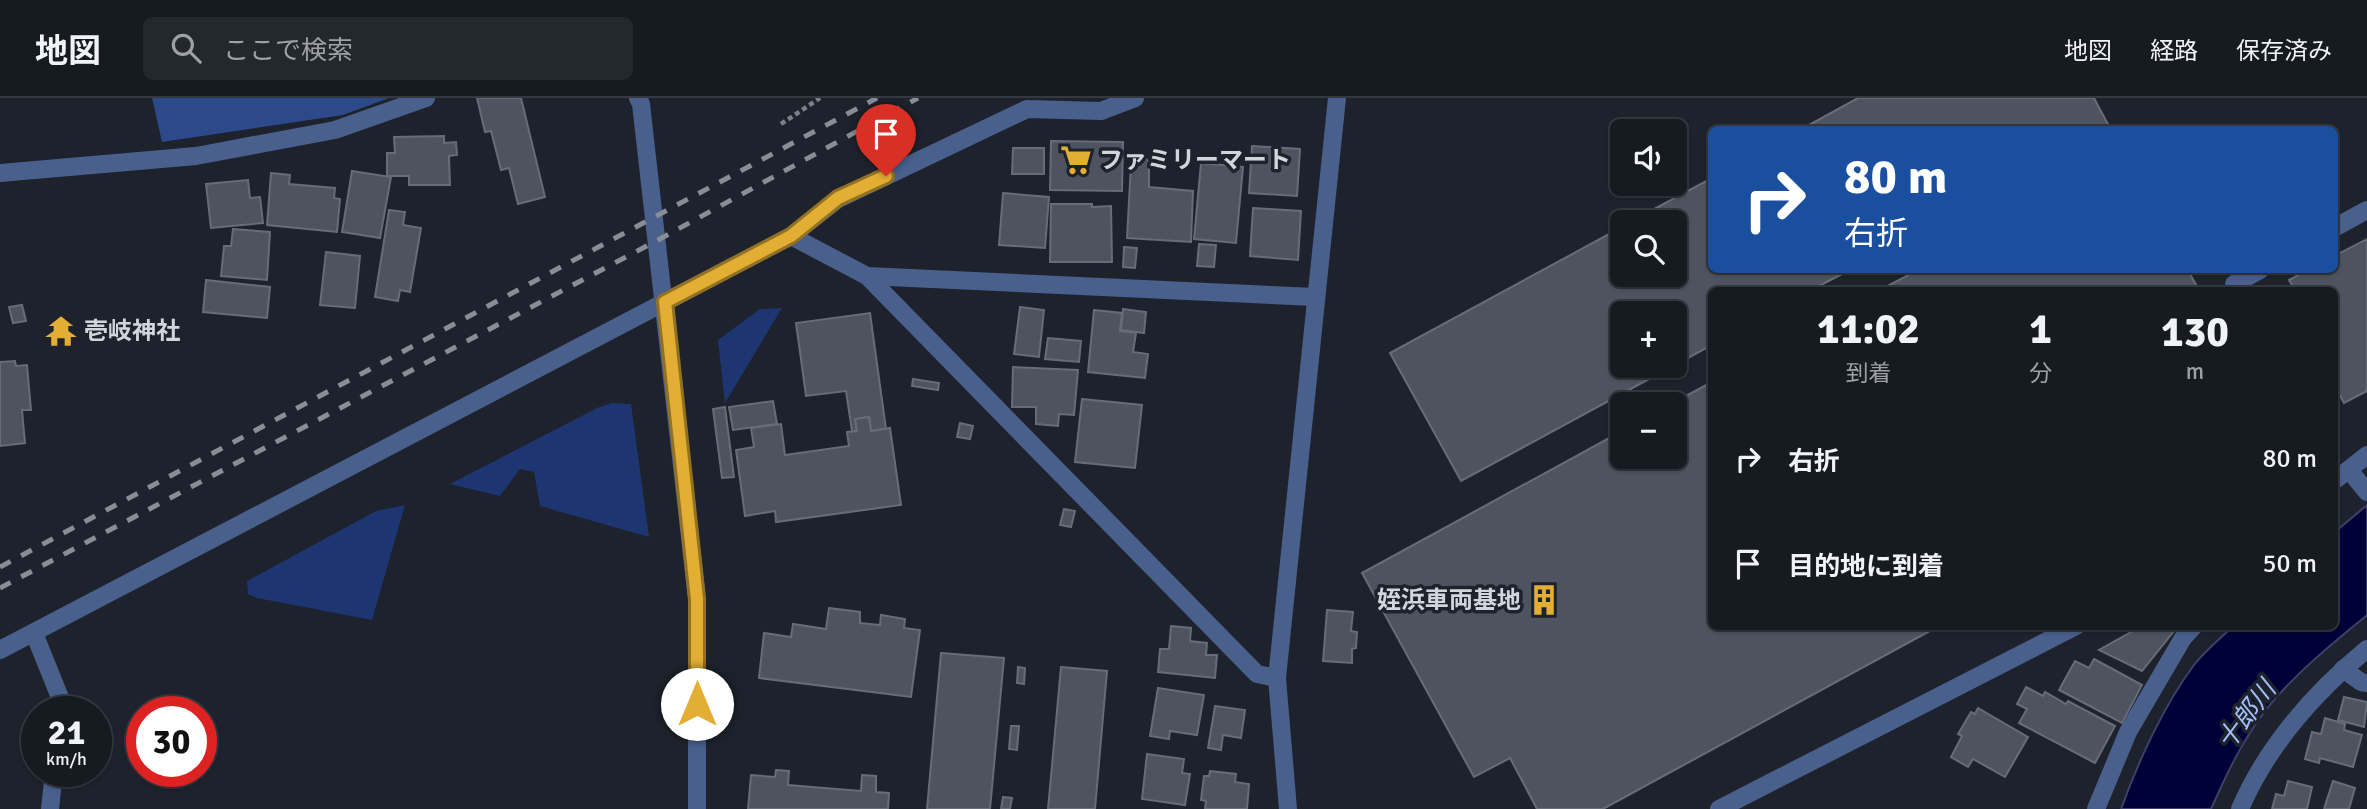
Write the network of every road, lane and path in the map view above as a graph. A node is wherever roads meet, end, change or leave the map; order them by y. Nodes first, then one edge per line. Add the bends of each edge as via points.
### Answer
1 (426, 98) edge
2 (638, 98) edge
3 (820, 98) edge
4 (1135, 98) edge
5 (1337, 98) edge
6 (781, 124) dead end
7 (0, 173) edge
8 (2367, 210) edge
9 (2338, 226) edge
10 (791, 236) junction
11 (2254, 273) edge
12 (867, 276) junction
13 (2236, 287) edge
14 (1315, 298) junction
15 (665, 302) junction
16 (2367, 456) edge
17 (2349, 470) junction
18 (2338, 478) edge
19 (2365, 490) edge
20 (2068, 630) edge
21 (2190, 630) edge
22 (34, 633) junction
23 (2367, 649) edge
24 (0, 650) edge
25 (2343, 669) junction
26 (1277, 678) junction
27 (2367, 683) edge
28 (59, 696) edge
29 (52, 787) edge
30 (50, 809) edge
31 (697, 809) edge
32 (1289, 809) edge
33 (1719, 809) edge
34 (2096, 809) edge
35 (2240, 809) edge

1 - 7 street via 335,130 196,156
2 - 15 street
3 - 6 path
4 - 10 street via 1101,111 1027,109 838,198
5 - 14 street
8 - 9 street
10 - 12 street
10 - 15 street
11 - 13 street via 2234,284
12 - 14 street
12 - 26 street via 1257,674
14 - 26 street
15 - 22 street
15 - 31 street via 697,599
16 - 17 street
17 - 18 street
17 - 19 street
20 - 33 street
21 - 34 street via 2128,732
22 - 24 street
22 - 28 street
23 - 25 street
25 - 27 street
25 - 35 street via 2282,736
26 - 32 street
29 - 30 street

